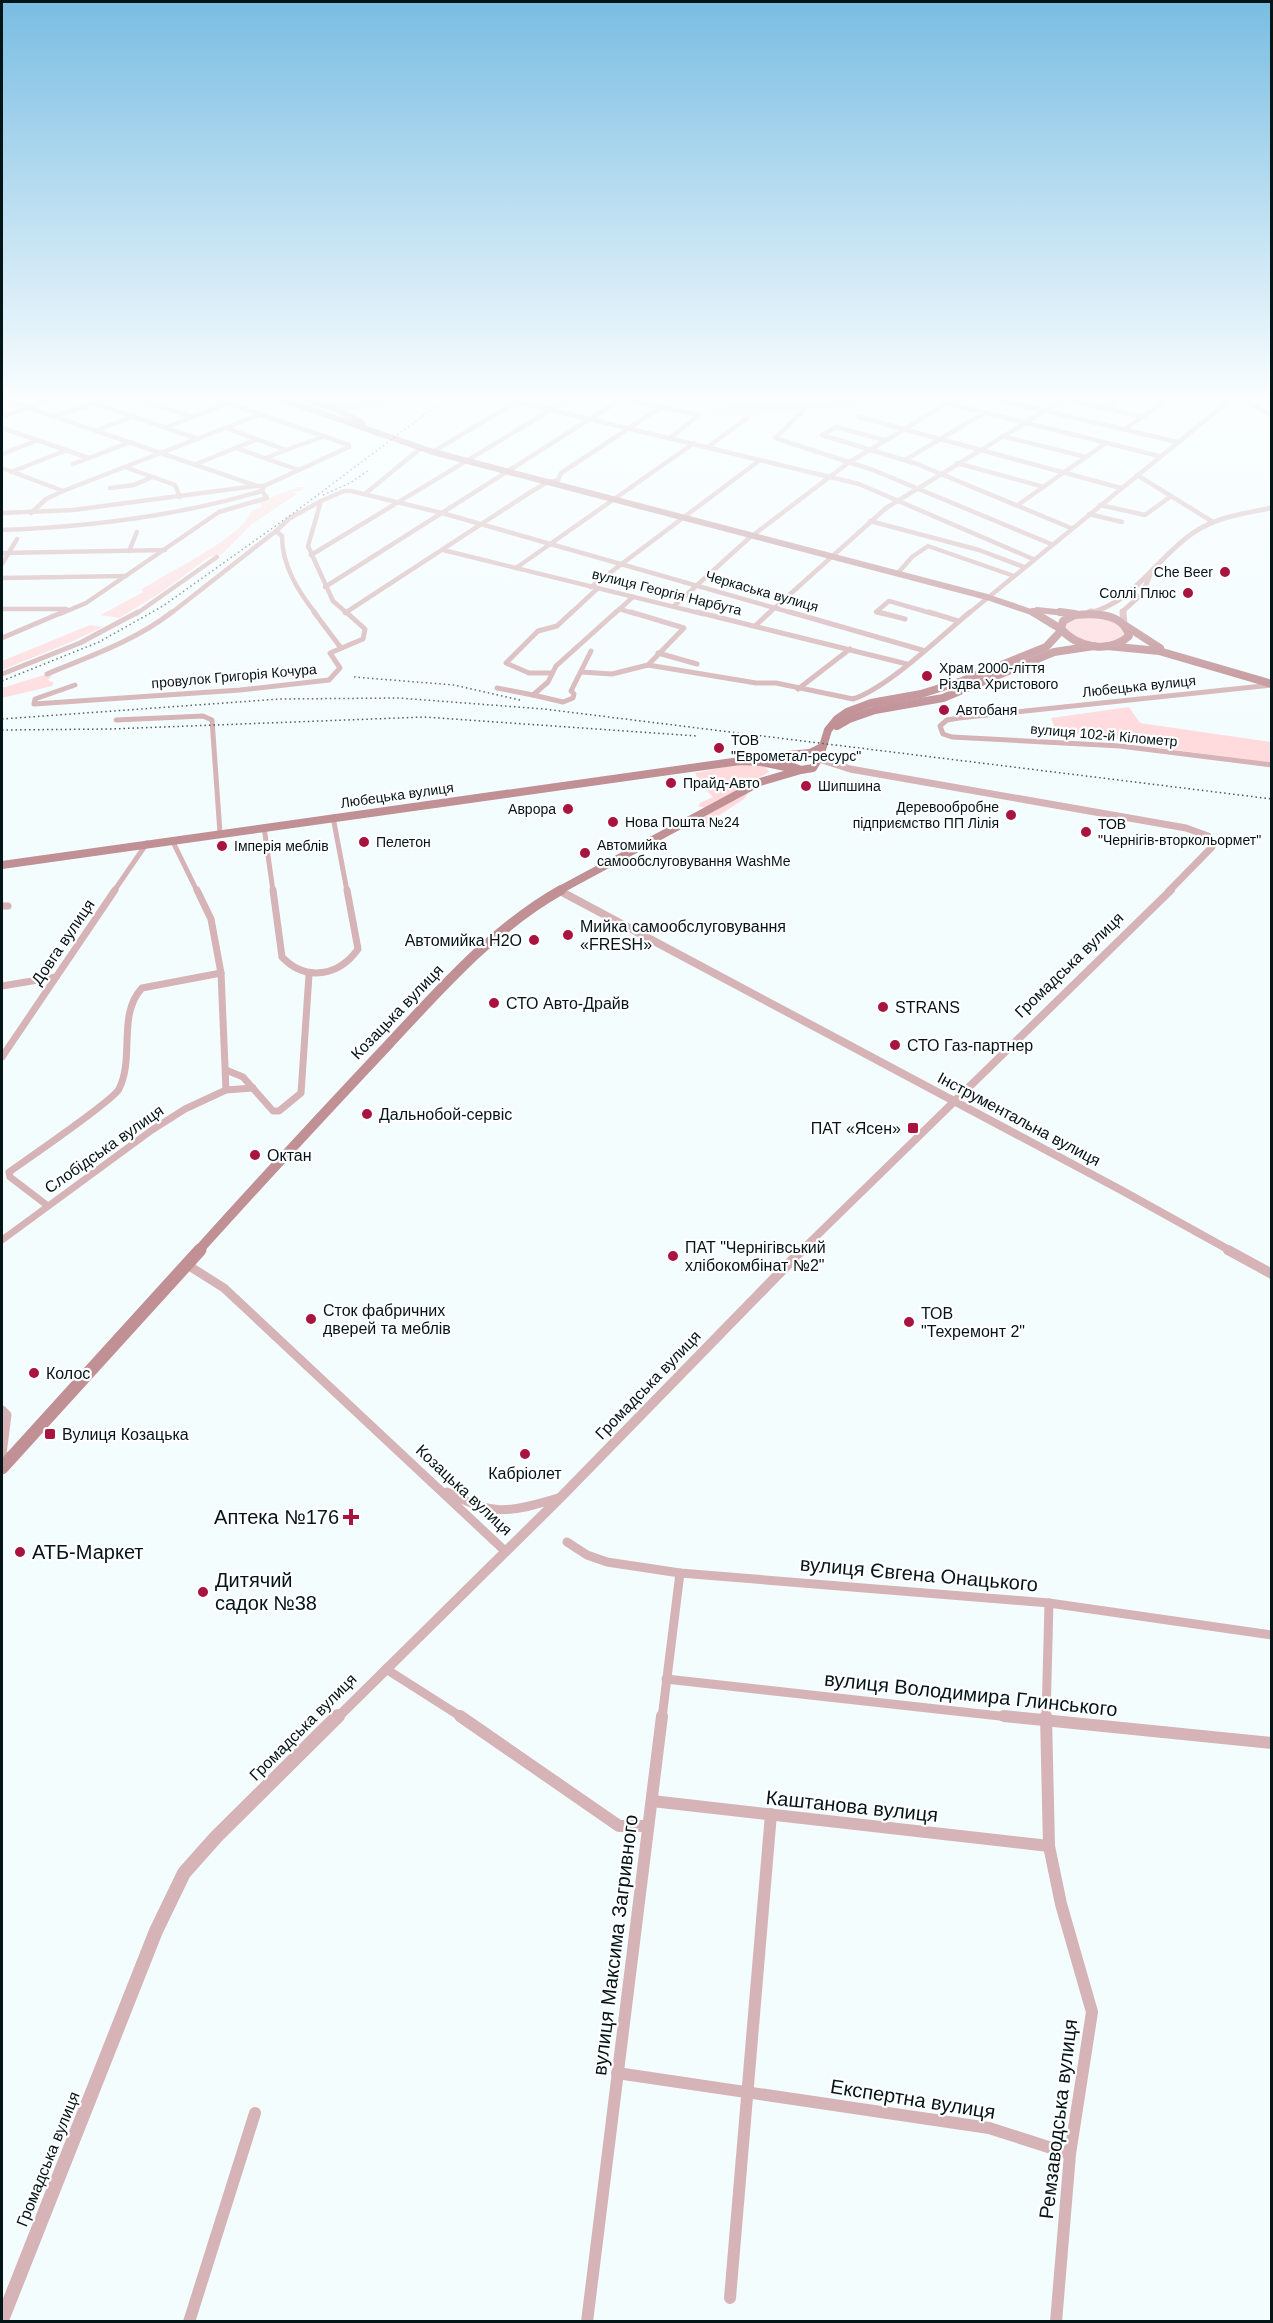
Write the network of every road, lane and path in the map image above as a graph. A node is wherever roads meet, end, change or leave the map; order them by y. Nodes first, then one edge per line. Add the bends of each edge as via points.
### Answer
1 (36, 508) edge
2 (74, 508) edge
3 (191, 508) edge
4 (231, 508) edge
5 (308, 508) edge
6 (319, 508) edge
7 (385, 508) edge
8 (425, 508) edge
9 (449, 508) edge
10 (506, 508) edge
11 (601, 508) edge
12 (650, 508) edge
13 (694, 508) edge
14 (788, 508) edge
15 (887, 508) edge
16 (913, 508) edge
17 (964, 508) edge
18 (1029, 508) edge
19 (1096, 508) edge
20 (1115, 508) edge
21 (1154, 508) edge
22 (1190, 508) edge
23 (1270, 508) edge
24 (2, 513) edge
25 (31, 513) junction
26 (442, 513) junction
27 (1089, 514) junction
28 (683, 517) junction
29 (870, 522) junction
30 (1122, 522) dead end
31 (1213, 522) junction
32 (483, 524) junction
33 (1071, 528) junction
34 (2, 530) edge
35 (276, 531) junction
36 (137, 532) dead end
37 (753, 536) junction
38 (17, 539) dead end
39 (551, 544) junction
40 (1051, 544) junction
41 (443, 549) junction
42 (166, 550) junction
43 (129, 551) junction
44 (2, 553) edge
45 (9, 553) junction
46 (311, 555) junction
47 (832, 556) junction
48 (217, 557) dead end
49 (1033, 559) junction
50 (2, 564) edge
51 (620, 564) junction
52 (1024, 567) junction
53 (516, 568) junction
54 (1151, 572) junction
55 (898, 573) junction
56 (128, 576) junction
57 (1014, 576) junction
58 (2, 578) edge
59 (698, 585) junction
60 (591, 586) junction
61 (325, 587) junction
62 (598, 588) junction
63 (633, 597) junction
64 (987, 597) junction
65 (674, 606) junction
66 (776, 607) junction
67 (1022, 607) junction
68 (2, 609) edge
69 (69, 609) junction
70 (619, 609) junction
71 (345, 613) junction
72 (1082, 614) junction
73 (905, 620) dead end
74 (958, 621) junction
75 (756, 626) junction
76 (1125, 626) junction
77 (1061, 630) junction
78 (2, 638) edge
79 (1094, 646) junction
80 (1107, 646) junction
81 (341, 648) junction
82 (850, 649) junction
83 (922, 650) junction
84 (591, 651) dead end
85 (658, 653) junction
86 (1179, 656) junction
87 (697, 664) dead end
88 (907, 664) junction
89 (648, 666) junction
90 (581, 672) junction
91 (552, 673) junction
92 (2, 674) edge
93 (48, 674) dead end
94 (1241, 675) junction
95 (75, 685) dead end
96 (1272, 685) edge
97 (497, 688) dead end
98 (1244, 688) junction
99 (798, 689) junction
100 (533, 695) junction
101 (116, 720) dead end
102 (940, 726) joint
103 (820, 753) junction
104 (801, 754) junction
105 (788, 758) junction
106 (740, 761) junction
107 (761, 762) junction
108 (779, 765) junction
109 (1272, 765) edge
110 (802, 769) junction
111 (850, 770) junction
112 (767, 777) junction
113 (333, 817) junction
114 (264, 827) junction
115 (220, 833) junction
116 (172, 840) junction
117 (147, 843) junction
118 (2, 865) edge
119 (560, 891) junction
120 (221, 973) junction
121 (309, 975) junction
122 (56, 977) junction
123 (2, 986) edge
124 (2, 1057) edge
125 (226, 1070) junction
126 (253, 1088) junction
127 (226, 1090) junction
128 (956, 1102) junction
129 (48, 1206) junction
130 (2, 1240) edge
131 (186, 1264) junction
132 (1272, 1274) edge
133 (2, 1410) edge
134 (5, 1464) edge
135 (438, 1487) junction
136 (560, 1498) junction
137 (567, 1542) dead end
138 (506, 1551) junction
139 (680, 1573) junction
140 (1049, 1603) junction
141 (1272, 1635) edge
142 (386, 1669) junction
143 (666, 1679) junction
144 (1046, 1721) junction
145 (1272, 1743) edge
146 (651, 1801) junction
147 (771, 1814) junction
148 (648, 1826) junction
149 (1049, 1846) junction
150 (617, 2073) junction
151 (747, 2094) junction
152 (255, 2113) dead end
153 (1070, 2154) junction
154 (729, 2298) dead end
155 (2, 2320) edge
156 (189, 2322) edge
157 (587, 2322) edge
158 (1056, 2322) edge

1 - 25 street
2 - 25 street
3 - 34 street via 76,527
4 - 42 street via 219,512
5 - 35 street
6 - 46 street via 308,546
7 - 46 street
8 - 26 street, Черкаська вулиця
9 - 26 street
10 - 32 street
11 - 39 street
12 - 28 main road
13 - 28 street
14 - 37 street
15 - 29 street
16 - 49 street
17 - 40 street
18 - 33 street
19 - 27 street
20 - 21 street via 1145,515
22 - 31 street
23 - 31 street
24 - 25 street
26 - 32 street, Черкаська вулиця
26 - 61 street
27 - 30 street
27 - 33 street
28 - 37 main road
28 - 51 street
29 - 47 street
29 - 52 street via 979,550
31 - 54 street via 1192,534
32 - 39 street, Черкаська вулиця
32 - 41 street
33 - 40 street
35 - 81 street via 282,536 283,556 291,574
35 - 93 street via 158,622 115,646
36 - 43 street
37 - 47 main road
37 - 59 street
38 - 45 street
39 - 51 street, Черкаська вулиця
39 - 53 street
40 - 49 street
41 - 53 street, вулиця Георгія Нарбута
41 - 71 street
42 - 43 street
42 - 56 street
43 - 45 street
44 - 45 street
45 - 50 street
46 - 61 street
47 - 55 main road
47 - 66 street
48 - 92 street via 128,619
49 - 52 street
51 - 59 street, Черкаська вулиця
51 - 60 street
52 - 57 street
53 - 60 street, вулиця Георгія Нарбута
54 - 72 street via 1112,607
54 - 76 street via 1142,594 1123,610
55 - 57 street via 928,546
55 - 64 main road
56 - 58 street
56 - 69 street via 86,603
57 - 64 street
59 - 65 street
59 - 66 street, Черкаська вулиця
60 - 62 street, вулиця Георгія Нарбута
61 - 71 street
62 - 63 street, вулиця Георгія Нарбута
62 - 91 street via 557,626 538,631 506,663 528,673
63 - 65 street, вулиця Георгія Нарбута
63 - 70 street
64 - 67 main road
64 - 74 street
65 - 75 street, вулиця Георгія Нарбута
66 - 75 street
66 - 83 street, Черкаська вулиця
67 - 72 main road
67 - 77 main road
68 - 69 street
69 - 78 street
70 - 85 street via 684,628
70 - 91 street
71 - 81 street via 365,629 363,639
72 - 76 main road via 1110,617
72 - 77 main road via 1066,618
73 - 74 street via 876,612 889,601
74 - 83 street
75 - 82 street, вулиця Георгія Нарбута
76 - 80 main road via 1130,633 1127,639
76 - 86 main road via 1151,644
77 - 79 main road via 1073,640
77 - 103 main road via 1050,645 944,688 858,706 833,722
79 - 80 main road
79 - 103 main road via 1054,652 927,703 856,715 836,728
80 - 86 main road
81 - 95 street, провулок Григорія Кочура via 330,653 340,668 328,680 34,704 35,699
82 - 88 street, вулиця Георгія Нарбута
82 - 99 street
83 - 88 street
84 - 90 street
85 - 87 street
85 - 89 street
86 - 94 main road
88 - 99 street via 865,695 853,699
89 - 90 street via 612,674
89 - 99 street
90 - 100 street via 574,682 573,699 567,702
91 - 100 street
94 - 96 main road
94 - 98 street via 1248,681
96 - 98 street, Любецька вулиця
97 - 100 street
98 - 102 street, Любецька вулиця via 959,718
101 - 115 street via 212,720
102 - 109 street, вулиця 102-й Кілометр via 943,734 952,736 1120,746
103 - 104 main road
103 - 104 main road
103 - 110 main road
103 - 111 street via 827,764
104 - 105 main road
104 - 106 main road
105 - 108 main road
105 - 110 main road via 788,765
106 - 107 main road, Любецька вулиця
106 - 113 main road, Любецька вулиця
107 - 108 main road, Любецька вулиця
107 - 112 main road via 772,770
108 - 110 main road, Любецька вулиця
108 - 112 main road
110 - 111 street
110 - 112 main road, Козацька вулиця
111 - 128 street, Громадська вулиця via 1186,828 1202,832 1211,841 1212,847 1186,875
112 - 119 main road, Козацька вулиця
113 - 114 main road, Любецька вулиця
113 - 121 street via 358,949 336,969
114 - 115 main road, Любецька вулиця
114 - 121 street via 282,957 293,970
115 - 116 main road, Любецька вулиця
116 - 117 main road, Любецька вулиця
116 - 120 street via 211,919
117 - 118 main road, Любецька вулиця
117 - 122 street, Довга вулиця
119 - 128 street, Інструментальна вулиця
119 - 131 main road, Козацька вулиця via 520,916 470,960
120 - 125 street
120 - 129 street via 142,988 136,993 130,1014 126,1072 118,1092 9,1172 10,1177
121 - 126 street via 301,1093 279,1111 273,1111
122 - 123 street
122 - 124 street, Довга вулиця
125 - 126 street via 243,1077
125 - 127 street
126 - 127 street, Слобідська вулиця
127 - 129 street, Слобідська вулиця via 152,1130
128 - 132 street, Інструментальна вулиця
128 - 136 street, Громадська вулиця via 803,1249
129 - 130 street, Слобідська вулиця
131 - 134 main road, Козацька вулиця
131 - 135 street, Козацька вулиця via 224,1288
133 - 134 street via 7,1415 2,1454
135 - 136 street via 488,1511 519,1510
135 - 138 street, Козацька вулиця
136 - 138 street, Громадська вулиця
137 - 139 street, вулиця Євгена Онацького via 607,1562
138 - 142 street, Громадська вулиця
139 - 140 street, вулиця Євгена Онацького
139 - 143 street, вулиця Максима Загривного
140 - 141 street, вулиця Євгена Онацького
140 - 144 street, Ремзаводська вулиця
142 - 148 street via 496,1739 619,1826
142 - 155 street, Громадська вулиця via 184,1873 156,1931
143 - 144 street, вулиця Володимира Глинського
143 - 146 street, вулиця Максима Загривного
144 - 145 street, вулиця Володимира Глинського
144 - 149 street, Ремзаводська вулиця
146 - 147 street, Каштанова вулиця
146 - 148 street, вулиця Максима Загривного
147 - 149 street, Каштанова вулиця
147 - 151 street
148 - 150 street, вулиця Максима Загривного
149 - 153 street, Ремзаводська вулиця via 1092,2012
150 - 151 street, Експертна вулиця
150 - 157 street, вулиця Максима Загривного
151 - 153 street, Експертна вулиця via 988,2128
151 - 154 street
152 - 156 street
153 - 158 street, Ремзаводська вулиця

